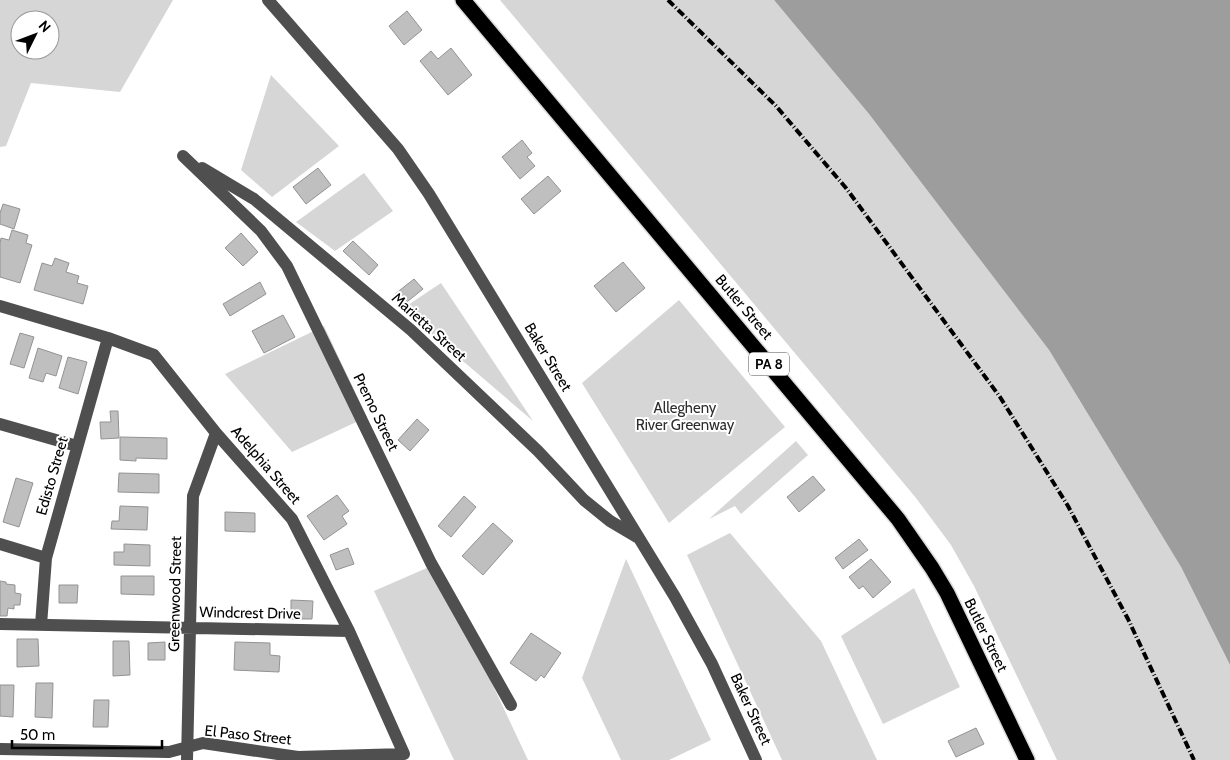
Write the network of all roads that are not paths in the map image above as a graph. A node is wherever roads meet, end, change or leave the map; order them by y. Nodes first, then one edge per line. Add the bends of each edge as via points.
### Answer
1 (268, 0) edge
2 (463, 0) edge
3 (183, 156) joint
4 (0, 306) edge
5 (108, 338) junction
6 (0, 424) edge
7 (216, 433) junction
8 (77, 446) junction
9 (640, 538) junction
10 (0, 544) edge
11 (46, 558) junction
12 (0, 624) edge
13 (41, 625) junction
14 (191, 628) junction
15 (350, 632) junction
16 (511, 705) dead end
17 (0, 749) edge
18 (187, 754) edge
19 (404, 754) joint
20 (756, 760) edge
21 (1027, 760) edge

1 - 9 street, Baker Street via 414,171
2 - 21 highway, Butler Street / PA 8 via 898,519 947,593
3 - 9 street, Marietta Street via 254,199 299,236 411,330 538,451 584,500 610,521
3 - 16 street, Premo Street via 261,231 287,266 431,563
4 - 5 street, Adelphia Street
5 - 7 street, Adelphia Street via 154,356
5 - 8 street, Edisto Street
6 - 8 street
7 - 14 street, Greenwood Street via 193,496
7 - 15 street, Adelphia Street via 292,519
8 - 11 street, Edisto Street
9 - 20 street, Baker Street via 694,629
10 - 11 street
11 - 13 street, Edisto Street
12 - 13 street, Windcrest Drive
13 - 14 street, Windcrest Drive
14 - 15 street, Windcrest Drive
14 - 18 street, Greenwood Street
15 - 19 street, Adelphia Street
17 - 18 street, El Paso Street
18 - 19 street, El Paso Street via 203,743 298,757

